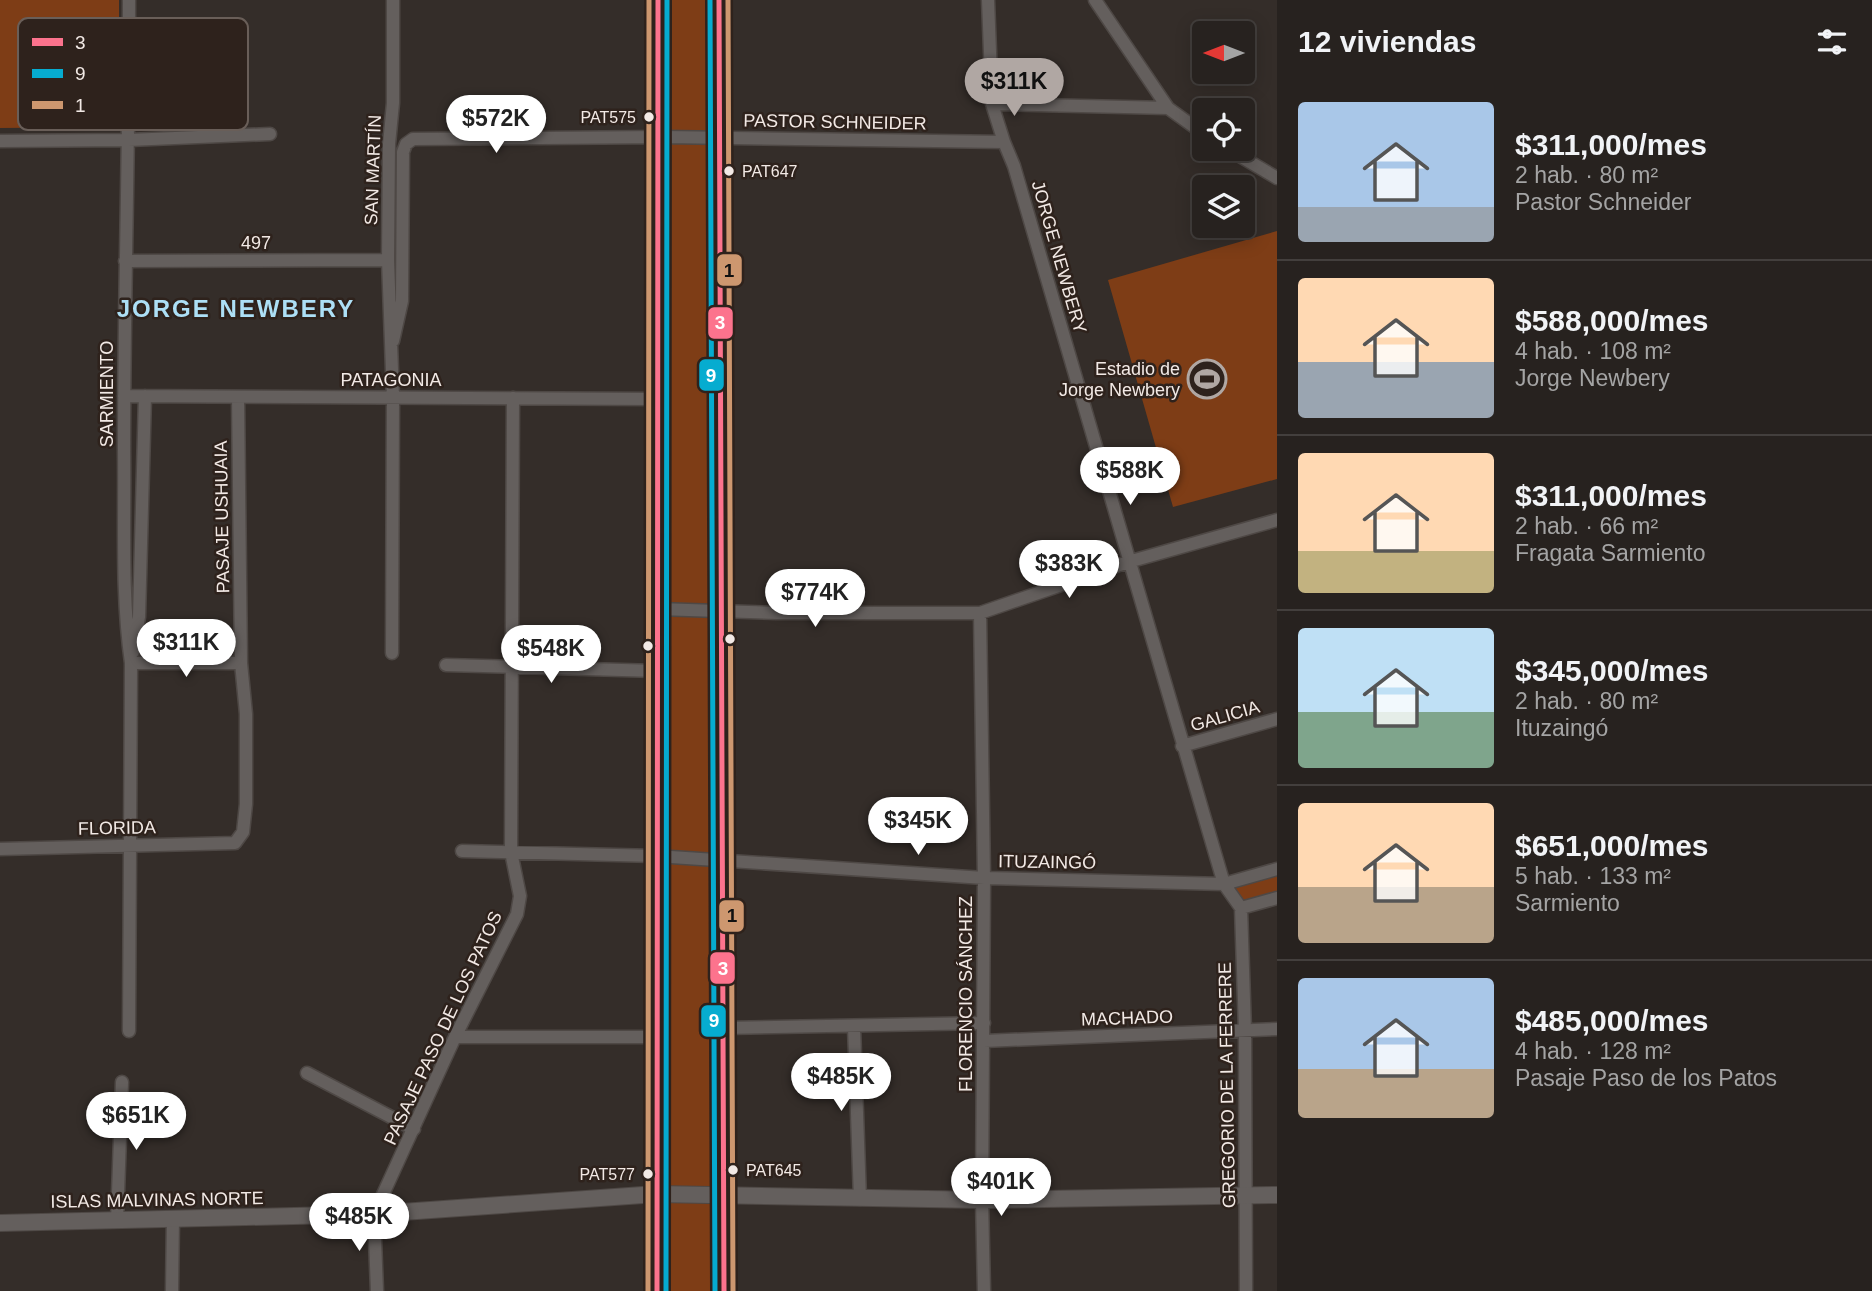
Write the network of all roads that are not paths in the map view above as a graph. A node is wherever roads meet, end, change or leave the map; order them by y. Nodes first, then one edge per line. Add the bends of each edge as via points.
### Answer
1 (129, 0) edge
2 (393, 0) edge
3 (658, 0) edge
4 (719, 0) edge
5 (988, 0) edge
6 (1095, 0) edge
7 (129, 18) edge
8 (992, 104) junction
9 (1168, 108) junction
10 (1192, 125) edge
11 (129, 130) edge
12 (270, 134) dead end
13 (659, 137) junction
14 (720, 138) junction
15 (413, 139) joint
16 (129, 140) junction
17 (0, 141) edge
18 (1003, 142) junction
19 (1248, 161) edge
20 (1277, 178) edge
21 (388, 260) junction
22 (125, 261) junction
23 (393, 341) junction
24 (124, 396) junction
25 (145, 396) junction
26 (238, 397) junction
27 (393, 398) junction
28 (513, 398) junction
29 (657, 399) junction
30 (1277, 520) edge
31 (1128, 562) junction
32 (657, 609) junction
33 (723, 611) junction
34 (980, 613) junction
35 (392, 653) dead end
36 (131, 663) junction
37 (241, 663) junction
38 (446, 665) dead end
39 (512, 667) junction
40 (657, 671) junction
41 (1277, 719) edge
42 (1182, 746) junction
43 (234, 843) joint
44 (131, 845) junction
45 (0, 849) edge
46 (462, 851) dead end
47 (512, 852) junction
48 (656, 856) junction
49 (723, 862) junction
50 (1277, 869) edge
51 (984, 878) junction
52 (1224, 884) junction
53 (1277, 898) edge
54 (1241, 908) junction
55 (984, 1023) junction
56 (854, 1027) junction
57 (723, 1028) junction
58 (1275, 1030) edge
59 (130, 1031) dead end
60 (1245, 1031) junction
61 (455, 1037) junction
62 (658, 1037) junction
63 (984, 1041) junction
64 (307, 1073) dead end
65 (122, 1082) dead end
66 (414, 1129) junction
67 (657, 1194) junction
68 (1277, 1195) edge
69 (1247, 1196) junction
70 (724, 1197) junction
71 (860, 1199) junction
72 (982, 1200) junction
73 (374, 1214) junction
74 (173, 1218) junction
75 (117, 1221) junction
76 (0, 1223) edge
77 (172, 1291) edge
78 (377, 1291) edge
79 (657, 1291) edge
80 (724, 1291) edge
81 (984, 1291) edge
82 (1246, 1291) edge

1 - 7 street, SARMIENTO
2 - 21 street, SAN MARTÍN
3 - 13 main road
4 - 14 main road
5 - 8 street, JORGE NEWBERY
6 - 9 street
8 - 9 street
8 - 18 street, JORGE NEWBERY
9 - 10 street
11 - 16 street, SARMIENTO
12 - 16 street
13 - 14 street, PASTOR SCHNEIDER
13 - 15 street, PASTOR SCHNEIDER
13 - 29 main road
14 - 18 street, PASTOR SCHNEIDER
14 - 33 main road
15 - 23 street, SAN MARTÍN via 403,152 402,300
16 - 17 street
16 - 22 street, SARMIENTO
18 - 31 street, JORGE NEWBERY via 1014,166
19 - 20 street
21 - 22 street, 497
21 - 23 street, SAN MARTÍN
22 - 24 street, SARMIENTO
23 - 27 street, SAN MARTÍN
24 - 25 street, PATAGONIA
24 - 36 street, SARMIENTO via 125,621
25 - 26 street, PATAGONIA
25 - 36 street, SARMIENTO via 139,617
26 - 27 street, PATAGONIA
26 - 37 street, PASAJE USHUAIA
27 - 28 street, PATAGONIA
27 - 35 street, SAN MARTÍN
28 - 29 street, PATAGONIA
28 - 39 street, PASAJE PASO DE LOS PATOS
29 - 32 main road
30 - 31 street
31 - 34 street
31 - 42 street, JORGE NEWBERY
32 - 33 street
32 - 40 main road
33 - 34 street
33 - 49 main road
34 - 51 street, FLORENCIO SÁNCHEZ
36 - 37 street
36 - 44 street, SARMIENTO
37 - 43 street, PASAJE USHUAIA via 246,804 243,832
38 - 39 street
39 - 40 street
39 - 47 street, PASAJE PASO DE LOS PATOS
40 - 48 main road
41 - 42 street, GALICIA
42 - 52 street, JORGE NEWBERY
43 - 44 street, FLORIDA
44 - 45 street, FLORIDA
44 - 59 street, SARMIENTO
46 - 47 street
47 - 48 street
47 - 61 street, PASAJE PASO DE LOS PATOS via 520,896 517,915
48 - 49 street, ITUZAINGÓ
48 - 62 main road
49 - 51 street, ITUZAINGÓ
49 - 57 main road
50 - 52 street, ITUZAINGÓ
51 - 52 street, ITUZAINGÓ
51 - 55 street, FLORENCIO SÁNCHEZ
52 - 54 street
53 - 54 street
54 - 60 street, GREGORIO DE LA FERRERE
55 - 56 street
55 - 63 street, FLORENCIO SÁNCHEZ
56 - 57 street
56 - 71 street
57 - 70 main road
58 - 60 street, MACHADO
60 - 63 street, MACHADO
60 - 69 street, GREGORIO DE LA FERRERE
61 - 62 street
61 - 66 street, PASAJE PASO DE LOS PATOS
62 - 67 main road
63 - 72 street, FLORENCIO SÁNCHEZ
64 - 66 street
65 - 75 street
66 - 73 street, PASAJE PASO DE LOS PATOS
67 - 70 street, ISLAS MALVINAS NORTE
67 - 73 street, ISLAS MALVINAS NORTE
67 - 79 main road
68 - 69 street, ISLAS MALVINAS NORTE
69 - 72 street, ISLAS MALVINAS NORTE
69 - 82 street, GREGORIO DE LA FERRERE
70 - 71 street, ISLAS MALVINAS NORTE
70 - 80 main road
71 - 72 street, ISLAS MALVINAS NORTE
72 - 81 street, FLORENCIO SÁNCHEZ
73 - 74 street, ISLAS MALVINAS NORTE
73 - 78 street, PASAJE PASO DE LOS PATOS
74 - 75 street, ISLAS MALVINAS NORTE
74 - 77 street
75 - 76 street, ISLAS MALVINAS NORTE

